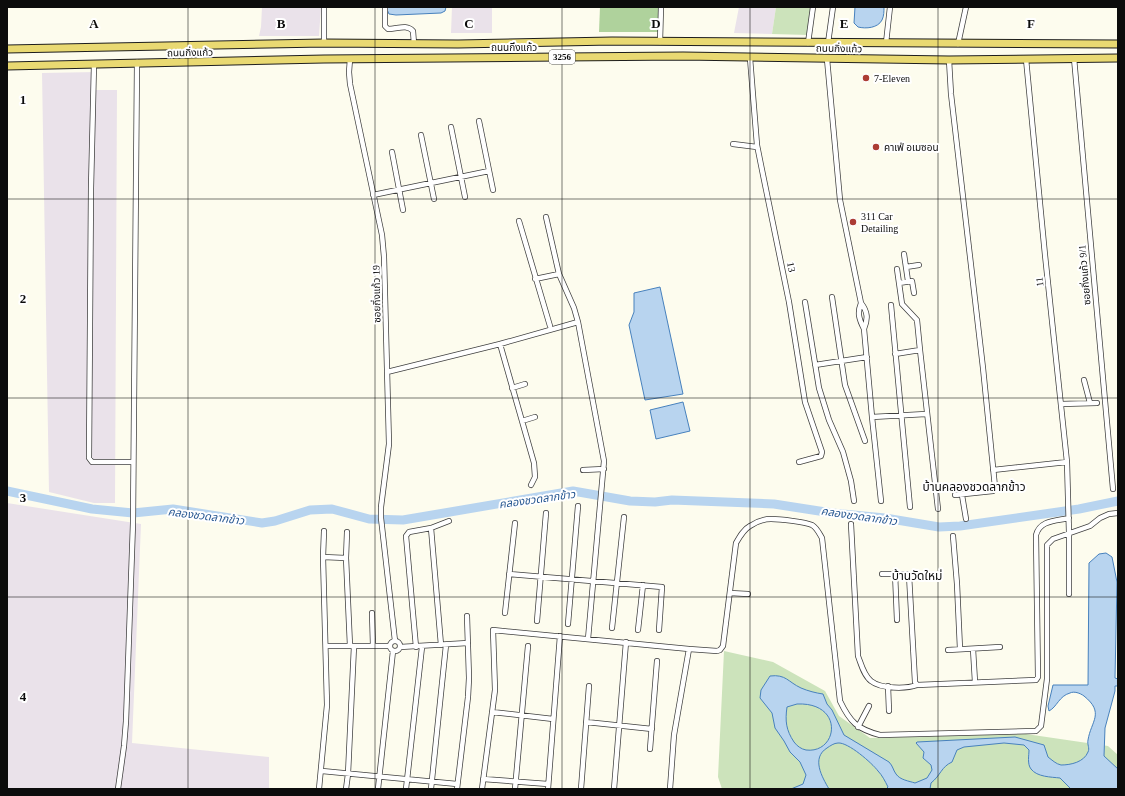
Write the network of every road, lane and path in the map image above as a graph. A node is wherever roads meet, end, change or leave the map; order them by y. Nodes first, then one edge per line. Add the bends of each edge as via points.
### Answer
1 (324, 7) edge
2 (384, 7) edge
3 (661, 7) edge
4 (813, 7) edge
5 (833, 7) edge
6 (890, 7) edge
7 (966, 7) edge
8 (660, 42) junction
9 (324, 43) junction
10 (808, 43) junction
11 (828, 43) junction
12 (886, 43) junction
13 (414, 44) junction
14 (958, 44) junction
15 (1102, 44) junction
16 (1118, 44) edge
17 (7, 49) edge
18 (750, 58) junction
19 (1074, 58) junction
20 (1118, 58) edge
21 (350, 59) junction
22 (827, 59) junction
23 (1026, 59) junction
24 (1103, 59) junction
25 (949, 60) junction
26 (137, 62) junction
27 (94, 64) junction
28 (7, 66) edge
29 (479, 121) dead end
30 (451, 127) dead end
31 (421, 135) dead end
32 (733, 144) dead end
33 (758, 147) junction
34 (392, 152) dead end
35 (489, 171) junction
36 (462, 177) junction
37 (431, 183) junction
38 (399, 190) junction
39 (493, 190) dead end
40 (373, 196) junction
41 (465, 197) dead end
42 (434, 199) dead end
43 (403, 210) dead end
44 (546, 216) dead end
45 (519, 221) dead end
46 (904, 254) dead end
47 (919, 265) dead end
48 (906, 267) junction
49 (897, 269) dead end
50 (560, 274) junction
51 (535, 279) junction
52 (908, 282) junction
53 (899, 283) junction
54 (914, 293) dead end
55 (832, 297) dead end
56 (805, 302) dead end
57 (861, 303) junction
58 (891, 305) dead end
59 (578, 322) junction
60 (550, 326) dead end
61 (864, 329) junction
62 (500, 344) junction
63 (920, 350) junction
64 (895, 354) junction
65 (867, 357) junction
66 (841, 360) junction
67 (815, 365) junction
68 (387, 372) junction
69 (1084, 380) dead end
70 (525, 384) dead end
71 (512, 388) junction
72 (1090, 403) junction
73 (1097, 403) dead end
74 (1061, 404) junction
75 (926, 414) junction
76 (901, 416) junction
77 (536, 417) dead end
78 (872, 417) junction
79 (522, 421) junction
80 (865, 441) dead end
81 (133, 462) junction
82 (799, 462) dead end
83 (1067, 462) junction
84 (604, 469) junction
85 (583, 470) dead end
86 (993, 470) junction
87 (531, 485) dead end
88 (1113, 489) dead end
89 (962, 494) junction
90 (955, 495) dead end
91 (854, 501) dead end
92 (881, 501) dead end
93 (578, 506) dead end
94 (910, 507) dead end
95 (938, 509) dead end
96 (546, 513) dead end
97 (1118, 513) edge
98 (1069, 516) junction
99 (624, 518) dead end
100 (966, 519) dead end
101 (449, 521) dead end
102 (515, 523) dead end
103 (851, 524) dead end
104 (431, 528) junction
105 (324, 531) dead end
106 (347, 532) dead end
107 (1069, 533) junction
108 (953, 536) dead end
109 (323, 557) junction
110 (346, 558) junction
111 (895, 573) junction
112 (509, 574) junction
113 (882, 574) dead end
114 (541, 576) junction
115 (572, 579) junction
116 (593, 581) junction
117 (616, 583) junction
118 (642, 585) junction
119 (730, 592) junction
120 (748, 594) dead end
121 (1069, 594) dead end
122 (372, 612) dead end
123 (505, 613) dead end
124 (467, 616) dead end
125 (896, 620) dead end
126 (538, 621) dead end
127 (568, 624) dead end
128 (612, 628) dead end
129 (638, 630) dead end
130 (658, 630) dead end
131 (560, 636) junction
132 (588, 639) junction
133 (394, 641) junction
134 (626, 642) junction
135 (468, 643) junction
136 (443, 645) junction
137 (326, 646) junction
138 (352, 646) junction
139 (373, 646) junction
140 (390, 646) junction
141 (528, 646) dead end
142 (400, 647) junction
143 (416, 647) junction
144 (422, 647) junction
145 (1000, 647) dead end
146 (688, 649) junction
147 (960, 649) junction
148 (973, 649) junction
149 (948, 650) dead end
150 (393, 651) junction
151 (657, 660) dead end
152 (975, 682) junction
153 (917, 685) junction
154 (589, 686) dead end
155 (888, 686) junction
156 (869, 706) dead end
157 (889, 711) dead end
158 (492, 712) junction
159 (522, 716) junction
160 (553, 719) junction
161 (586, 722) junction
162 (619, 725) junction
163 (858, 727) junction
164 (652, 729) junction
165 (650, 749) dead end
166 (322, 771) junction
167 (348, 774) junction
168 (380, 776) junction
169 (407, 779) junction
170 (483, 779) junction
171 (432, 782) junction
172 (516, 782) junction
173 (457, 787) edge
174 (548, 787) edge
175 (118, 789) edge
176 (319, 789) edge
177 (346, 789) edge
178 (378, 789) edge
179 (406, 789) edge
180 (431, 789) edge
181 (482, 789) edge
182 (515, 789) edge
183 (581, 789) edge
184 (614, 789) edge
185 (670, 789) edge

1 - 9 street
2 - 13 street via 385,26 388,29 410,28 413,31
3 - 8 street
4 - 10 street
5 - 11 street
6 - 12 street
7 - 14 street
8 - 10 main road, ถนนกิ่งแก้ว / 3256
8 - 13 main road, ถนนกิ่งแก้ว / 3256
9 - 13 main road, ถนนกิ่งแก้ว / 3256
9 - 17 main road, ถนนกิ่งแก้ว / 3256
10 - 11 main road, ถนนกิ่งแก้ว / 3256
11 - 12 main road, ถนนกิ่งแก้ว / 3256
12 - 14 main road, ถนนกิ่งแก้ว / 3256
14 - 15 main road, ถนนกิ่งแก้ว / 3256
15 - 16 main road, ถนนกิ่งแก้ว / 3256
15 - 24 main road
18 - 21 main road, ถนนกิ่งแก้ว / 3256 via 683,56
18 - 22 main road, ถนนกิ่งแก้ว / 3256
18 - 33 street, 13
19 - 23 main road, ถนนกิ่งแก้ว / 3256
19 - 24 main road, ถนนกิ่งแก้ว / 3256
19 - 88 street, ซอยกิ่งแก้ว 9/1
20 - 24 main road, ถนนกิ่งแก้ว / 3256
21 - 26 main road, ถนนกิ่งแก้ว / 3256
21 - 40 street, ซอยกิ่งแก้ว 19 via 350,84
22 - 25 main road, ถนนกิ่งแก้ว / 3256
22 - 57 street via 840,200
23 - 25 main road, ถนนกิ่งแก้ว / 3256
23 - 74 street, 11
25 - 86 street
26 - 27 main road, ถนนกิ่งแก้ว / 3256
26 - 81 street
27 - 28 main road, ถนนกิ่งแก้ว / 3256
27 - 81 street via 89,458 92,462
29 - 35 street
30 - 36 street
31 - 37 street
32 - 33 street
33 - 82 street, 13 via 789,302 805,402 822,452 821,456 815,459
34 - 38 street
35 - 36 street
35 - 39 street
36 - 37 street
36 - 41 street
37 - 38 street
37 - 42 street
38 - 40 street
38 - 43 street
40 - 68 street, ซอยกิ่งแก้ว 19 via 384,257
44 - 50 street
45 - 51 street
46 - 48 street
47 - 48 street
48 - 52 street
49 - 53 street
50 - 51 street
50 - 59 street
51 - 60 street
52 - 53 street
52 - 54 street via 912,281
53 - 63 street via 902,304 917,320
55 - 66 street
56 - 67 street
57 - 61 street via 858,311
57 - 61 street via 866,309 868,321
58 - 64 street
59 - 62 street
59 - 84 street
61 - 65 street
62 - 68 street
62 - 71 street
63 - 64 street
63 - 75 street
64 - 76 street
65 - 66 street
65 - 78 street
66 - 67 street
66 - 80 street via 845,384
67 - 91 street via 822,399 843,452
68 - 133 street, ซอยกิ่งแก้ว 19 via 389,444 381,507
69 - 72 street
70 - 71 street
71 - 79 street
72 - 73 street
72 - 74 street
74 - 83 street, 11
75 - 76 street
75 - 95 street
76 - 78 street
76 - 94 street
77 - 79 street
78 - 92 street
79 - 87 street via 535,474
81 - 175 street via 126,722
83 - 86 street
83 - 98 street, 11
84 - 85 street
84 - 116 street
86 - 89 street via 995,490
89 - 90 street
89 - 100 street
93 - 115 street
96 - 114 street
97 - 107 street via 1109,514 1090,526
98 - 107 street, 11
98 - 152 street via 1045,523 1040,526 1036,535 1037,679
99 - 117 street
101 - 104 street
102 - 112 street
103 - 155 street via 858,656 870,681
104 - 136 street
104 - 143 street via 409,532 406,536
105 - 109 street
106 - 110 street
107 - 121 street, 11
107 - 163 street via 1053,539 1047,545 1047,678 1042,726 1039,729 1033,732 880,735
108 - 147 street
109 - 110 street
109 - 137 street
110 - 138 street
111 - 113 street
111 - 125 street
111 - 153 street via 910,576
112 - 114 street
112 - 123 street
114 - 115 street
114 - 126 street
115 - 116 street
115 - 127 street
116 - 117 street
116 - 132 street
117 - 118 street
117 - 128 street
118 - 129 street
118 - 130 street via 662,587
119 - 120 street
119 - 146 street via 723,646 717,651
119 - 163 street via 736,542 750,526 771,519 808,524 816,528 824,548 840,701 850,720
122 - 139 street
124 - 135 street
131 - 132 street
131 - 158 street via 493,630 495,690
131 - 160 street
132 - 134 street
133 - 140 street
133 - 142 street via 398,642
134 - 146 street
134 - 162 street
135 - 136 street
135 - 173 street via 468,697
136 - 144 street
136 - 171 street
137 - 138 street
137 - 166 street via 327,705
138 - 139 street
138 - 167 street
139 - 140 street
140 - 150 street
141 - 159 street
142 - 143 street
142 - 150 street
143 - 144 street
144 - 169 street
145 - 148 street
146 - 185 street via 674,735
147 - 148 street
147 - 149 street
148 - 152 street
150 - 168 street
151 - 164 street
152 - 153 street
153 - 155 street via 905,688
154 - 161 street
155 - 157 street
156 - 163 street
158 - 159 street
158 - 170 street
159 - 160 street
159 - 172 street
160 - 174 street
161 - 162 street
161 - 183 street
162 - 164 street
162 - 184 street
164 - 165 street
166 - 167 street
166 - 176 street
167 - 168 street
167 - 177 street
168 - 169 street
168 - 178 street
169 - 171 street
169 - 179 street
170 - 172 street
170 - 181 street
171 - 173 street
171 - 180 street
172 - 174 street
172 - 182 street

